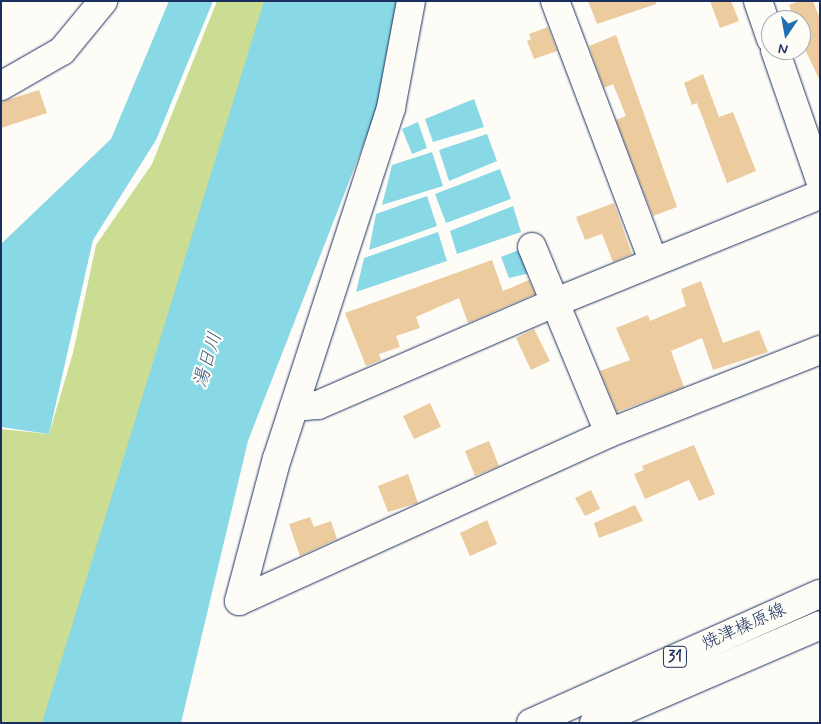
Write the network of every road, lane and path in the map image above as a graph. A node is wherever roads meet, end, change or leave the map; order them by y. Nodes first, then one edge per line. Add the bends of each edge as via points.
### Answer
1 (103, 1) edge
2 (555, 1) edge
3 (415, 2) edge
4 (778, 60) edge
5 (1, 86) edge
6 (820, 180) edge
7 (820, 195) edge
8 (532, 247) dead end
9 (653, 261) junction
10 (556, 302) junction
11 (820, 350) edge
12 (294, 407) junction
13 (609, 434) junction
14 (820, 594) edge
15 (820, 625) edge
16 (531, 723) edge
17 (594, 723) edge

1 - 5 street via 62,51
2 - 9 street
3 - 12 street via 391,108
4 - 6 street
7 - 9 street
8 - 10 street
9 - 10 street
10 - 12 street via 318,405
10 - 13 street
11 - 13 street
12 - 13 street via 239,601
14 - 16 street, 焼津榛原線 / 31
15 - 17 street, 焼津榛原線 / 31

